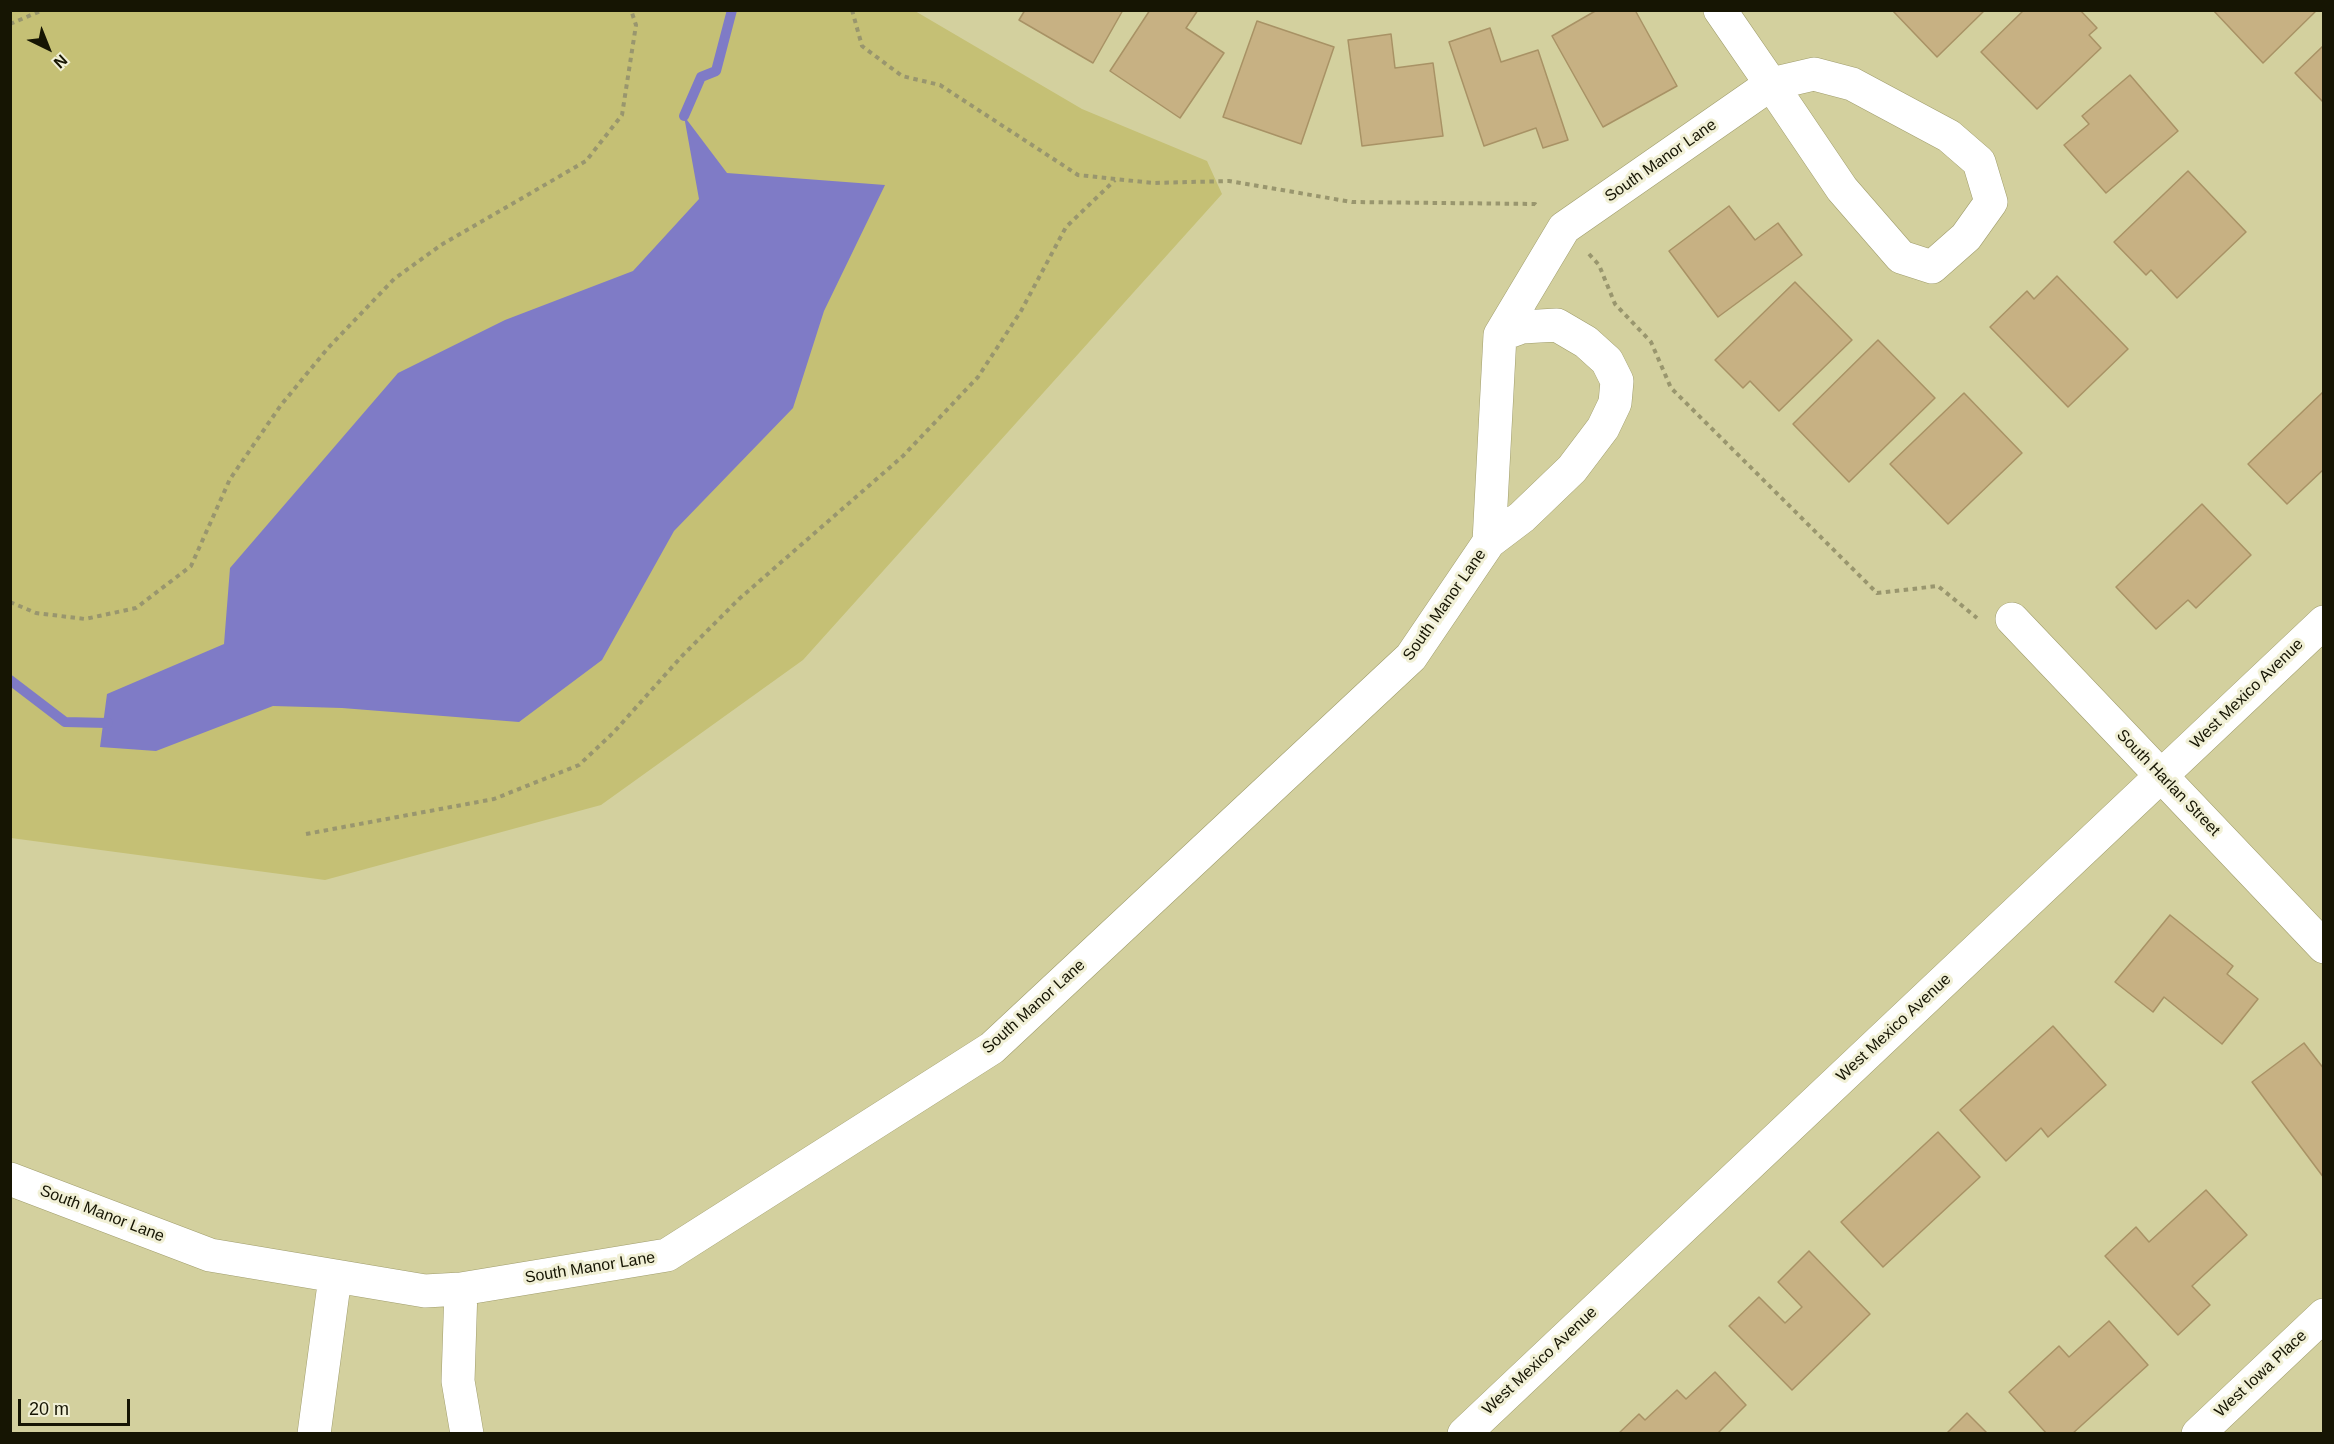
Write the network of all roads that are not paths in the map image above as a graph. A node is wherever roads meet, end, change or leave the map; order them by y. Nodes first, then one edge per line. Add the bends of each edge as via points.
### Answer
1 (1720, 10) edge
2 (1771, 84) junction
3 (1500, 335) junction
4 (1490, 542) junction
5 (2012, 619) road end
6 (2324, 622) edge
7 (2162, 776) junction
8 (2324, 947) edge
9 (10, 1179) edge
10 (335, 1277) junction
11 (461, 1289) junction
12 (2324, 1315) edge
13 (314, 1434) edge
14 (467, 1434) edge
15 (1464, 1434) edge
16 (2198, 1434) edge

1 - 2 street
2 - 2 street via 1842,189 1901,257 1932,267 1966,237 1990,202 1979,162 1949,136 1852,84 1814,74
2 - 3 street, South Manor Lane via 1564,228
3 - 4 street, South Manor Lane
3 - 4 street, South Manor Lane via 1522,327 1557,325 1586,342 1607,361 1617,381 1615,403 1603,428 1572,469
4 - 11 street, South Manor Lane via 1411,657 992,1048 667,1255
5 - 7 street, South Harlan Street
6 - 7 street, West Mexico Avenue
7 - 8 street, South Harlan Street
7 - 15 street, West Mexico Avenue
9 - 10 street, South Manor Lane via 210,1255
10 - 11 street, South Manor Lane via 425,1291
10 - 13 street
11 - 14 street via 458,1381
12 - 16 street, West Iowa Place

